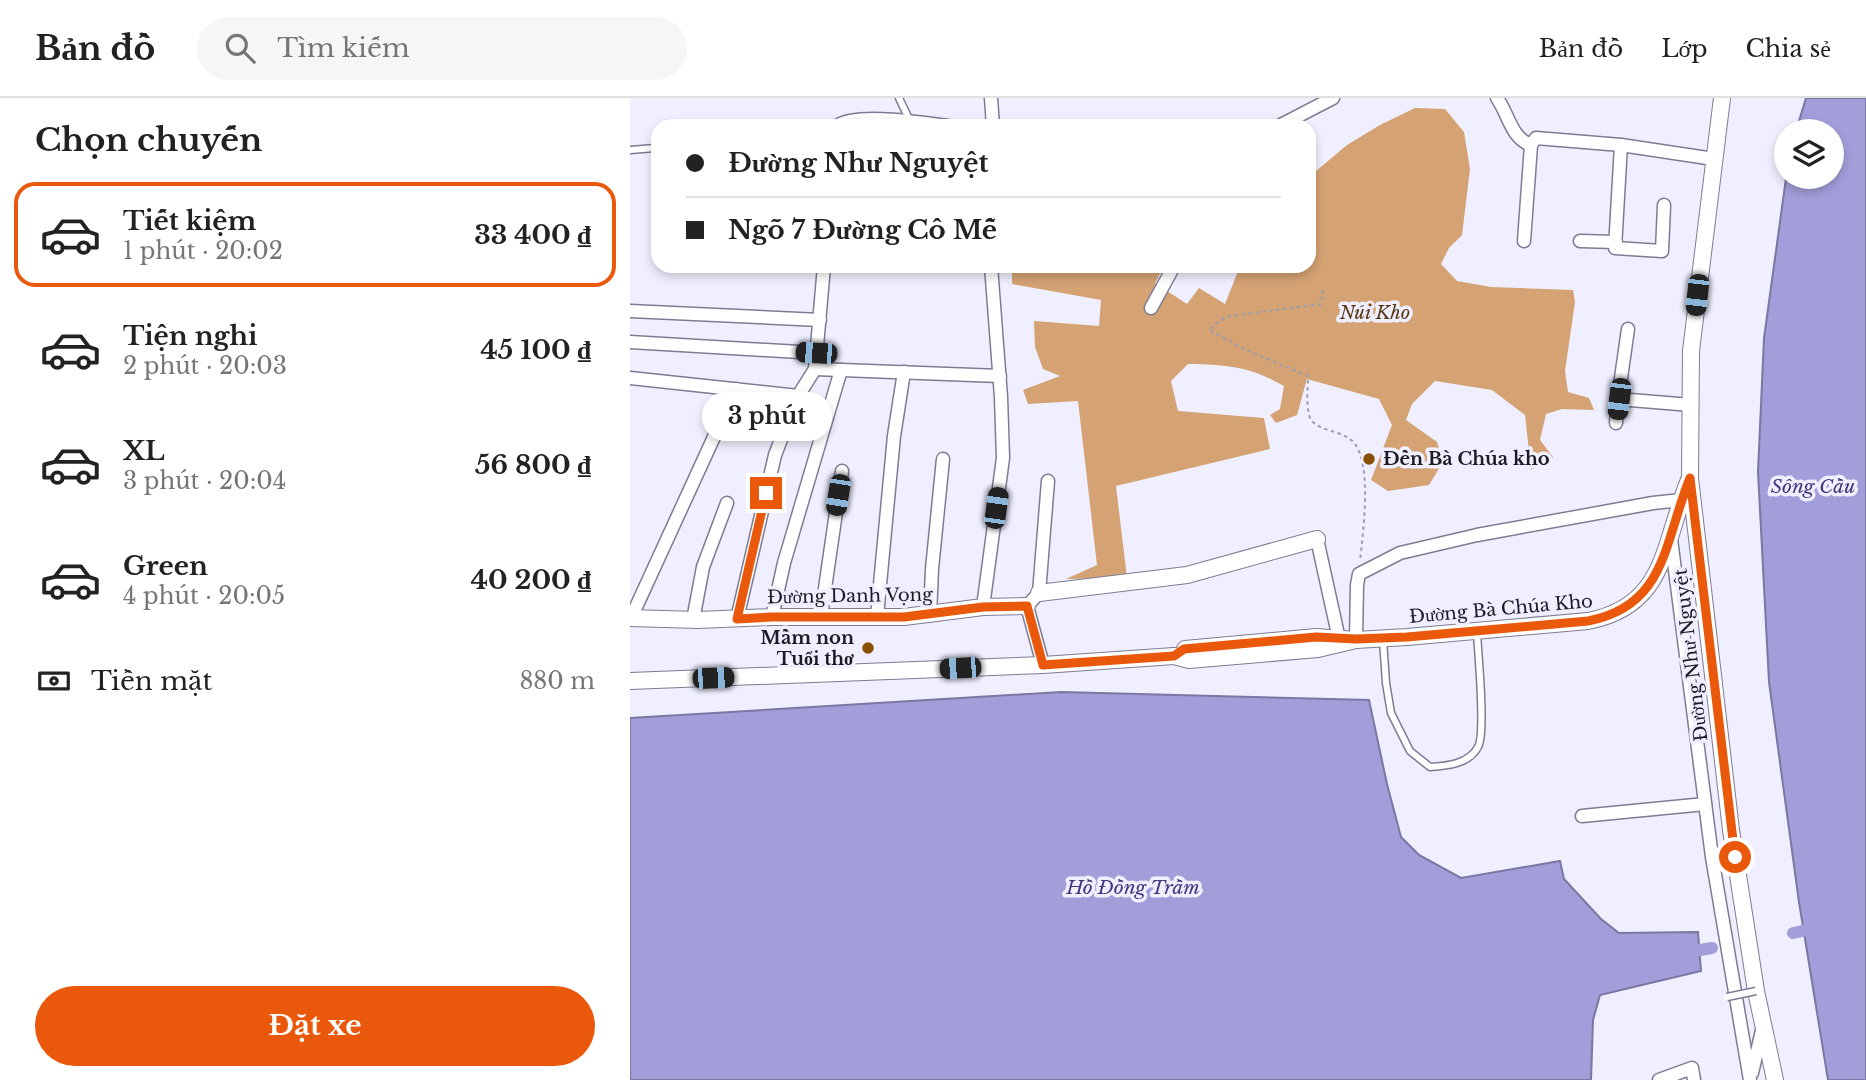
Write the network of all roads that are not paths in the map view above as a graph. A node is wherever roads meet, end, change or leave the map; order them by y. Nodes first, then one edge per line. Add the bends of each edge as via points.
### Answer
1 (899, 98) edge
2 (991, 98) edge
3 (1333, 98) edge
4 (1497, 98) edge
5 (1722, 98) edge
6 (909, 119) edge
7 (992, 119) edge
8 (1292, 119) edge
9 (1531, 145) junction
10 (1621, 145) junction
11 (651, 149) edge
12 (630, 150) edge
13 (1714, 159) junction
14 (1664, 205) dead end
15 (1524, 241) dead end
16 (1580, 241) dead end
17 (1616, 242) junction
18 (823, 273) edge
19 (992, 273) edge
20 (1170, 273) edge
21 (1151, 308) dead end
22 (630, 311) edge
23 (820, 320) junction
24 (1628, 328) dead end
25 (630, 342) edge
26 (816, 353) junction
27 (815, 369) junction
28 (841, 370) junction
29 (904, 372) junction
30 (1000, 376) junction
31 (630, 378) edge
32 (736, 389) junction
33 (798, 396) junction
34 (1619, 399) junction
35 (1691, 405) junction
36 (1616, 423) dead end
37 (943, 460) dead end
38 (842, 471) dead end
39 (1690, 478) junction
40 (1048, 481) dead end
41 (1681, 500) junction
42 (727, 503) dead end
43 (1671, 536) junction
44 (1317, 539) joint
45 (1039, 593) junction
46 (1027, 606) junction
47 (983, 607) junction
48 (930, 615) junction
49 (821, 616) junction
50 (877, 616) junction
51 (772, 617) junction
52 (631, 618) edge
53 (737, 619) junction
54 (693, 620) junction
55 (1476, 631) junction
56 (1383, 638) junction
57 (1339, 639) junction
58 (1356, 639) junction
59 (1174, 656) junction
60 (1043, 665) junction
61 (630, 681) edge
62 (1705, 804) junction
63 (1582, 816) dead end
64 (1756, 991) junction
65 (1727, 997) dead end
66 (1763, 1025) junction
67 (1659, 1080) edge
68 (1694, 1080) edge
69 (1750, 1080) edge
70 (1775, 1080) edge

1 - 6 lane
2 - 7 street
3 - 8 street
4 - 9 street via 1515,134
5 - 13 street, Đường Như Nguyệt
9 - 10 street via 1536,138
9 - 15 street
10 - 13 street
10 - 17 street
11 - 12 lane
13 - 35 street, Đường Như Nguyệt via 1691,351
14 - 17 street via 1661,251 1615,248
16 - 17 street
18 - 23 street
19 - 30 street
20 - 21 street
22 - 23 street
23 - 26 street
24 - 34 street
25 - 26 street
26 - 27 street
27 - 28 street
27 - 33 street
28 - 29 street
28 - 51 street
29 - 30 street
29 - 50 street
30 - 47 street via 1003,458
31 - 32 street
32 - 33 street
32 - 52 street
33 - 53 street via 775,455
34 - 35 street
34 - 36 street
35 - 39 street, Đường Như Nguyệt
37 - 48 street
38 - 49 street
39 - 41 street, Đường Bà Chúa Kho
39 - 64 street, Đường Như Nguyệt via 1731,830
40 - 45 street
41 - 43 street, Đường Bà Chúa Kho
41 - 58 street via 1400,552 1359,574
42 - 54 street via 703,567
43 - 55 street, Đường Bà Chúa Kho via 1653,580 1628,607 1611,617
43 - 62 street, Đường Như Nguyệt
44 - 45 street via 1187,575
44 - 57 street
45 - 46 street
46 - 47 street, Đường Danh Vọng
46 - 60 street
47 - 48 street, Đường Danh Vọng
48 - 50 street, Đường Danh Vọng
49 - 50 street, Đường Danh Vọng
49 - 51 street, Đường Danh Vọng
51 - 53 street, Đường Danh Vọng
52 - 54 street, Đường Danh Vọng
53 - 54 street, Đường Danh Vọng
55 - 56 street, Đường Bà Chúa Kho
55 - 56 lane via 1483,724 1479,746 1468,758 1430,767 1410,751 1391,713
56 - 58 street, Đường Bà Chúa Kho
57 - 58 street, Đường Bà Chúa Kho
57 - 59 street, Đường Bà Chúa Kho via 1184,649
58 - 59 street, Đường Bà Chúa Kho via 1318,649 1189,660
59 - 60 street, Đường Bà Chúa Kho
60 - 61 street, Đường Bà Chúa Kho
62 - 63 street
62 - 69 street, Đường Như Nguyệt
64 - 65 lane, bridge
64 - 66 street, Đường Như Nguyệt
66 - 69 street
66 - 70 street, Đường Như Nguyệt
67 - 68 street via 1692,1068

